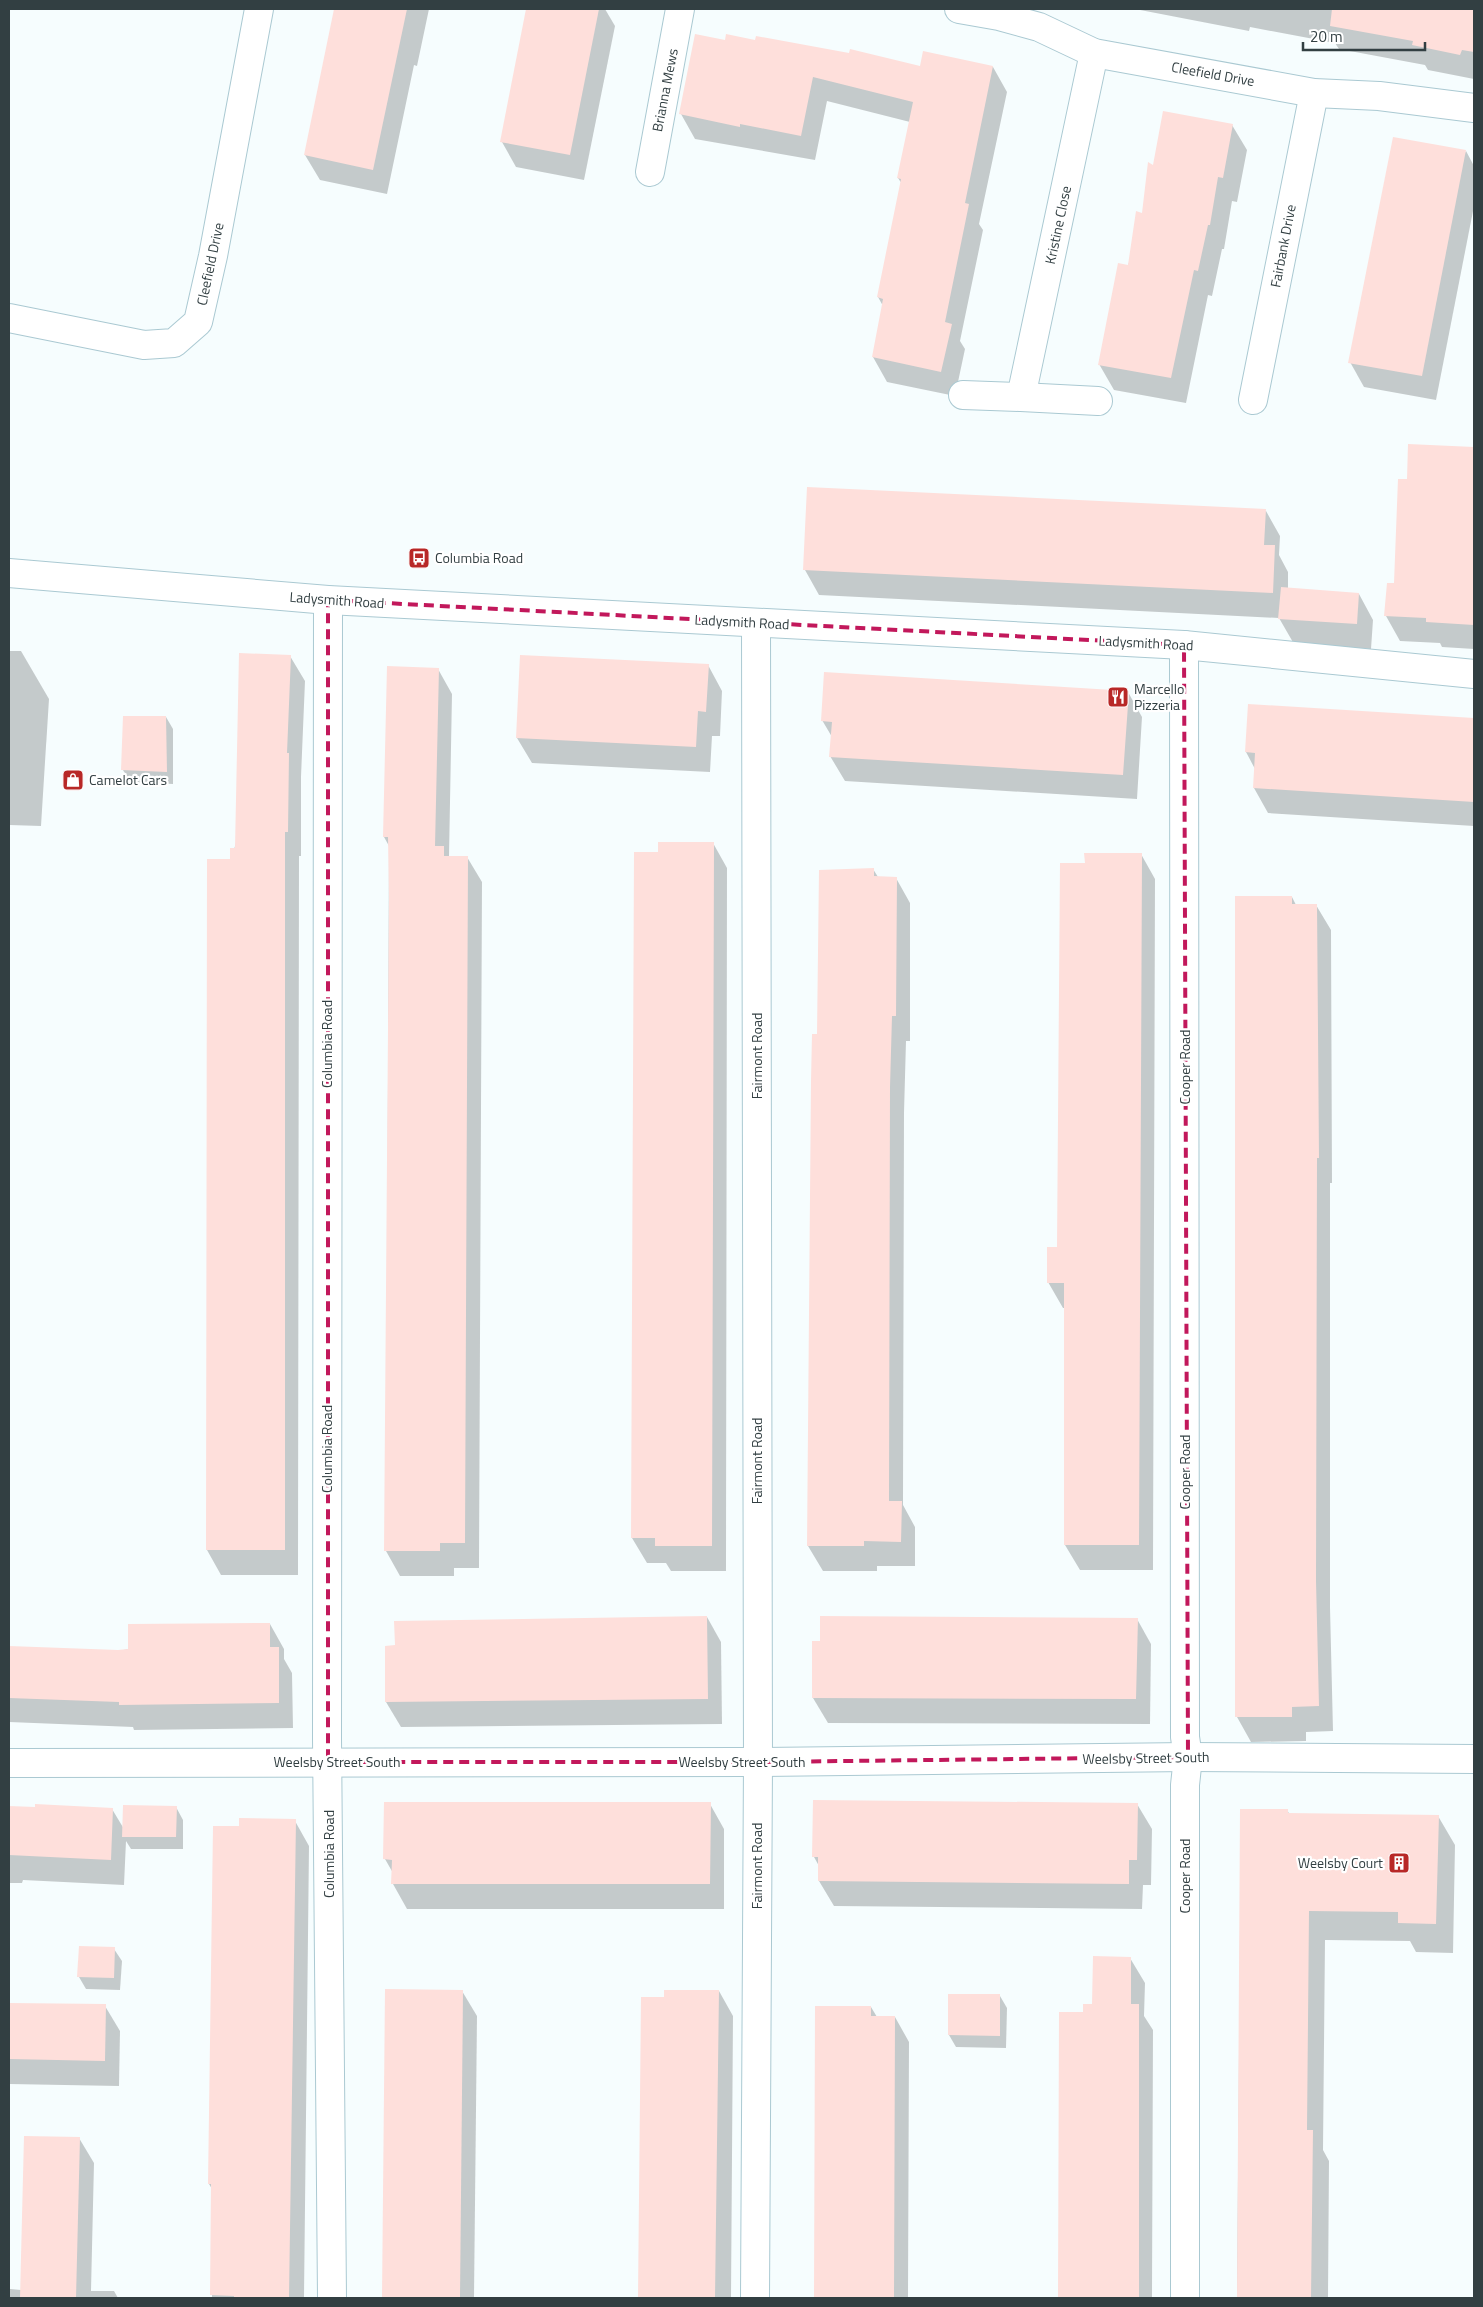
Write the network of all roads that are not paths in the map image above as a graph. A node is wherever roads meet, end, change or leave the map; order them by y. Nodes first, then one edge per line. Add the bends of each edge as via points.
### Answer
1 (259, 9) edge
2 (680, 9) edge
3 (959, 9) edge
4 (1094, 53) junction
5 (1314, 93) junction
6 (1474, 108) edge
7 (650, 172) dead end
8 (9, 318) edge
9 (963, 395) dead end
10 (1021, 397) junction
11 (1252, 400) dead end
12 (1098, 401) dead end
13 (9, 573) edge
14 (328, 600) junction
15 (756, 623) junction
16 (1184, 645) junction
17 (1474, 674) edge
18 (1188, 1757) junction
19 (1474, 1759) edge
20 (328, 1762) junction
21 (758, 1762) junction
22 (9, 1763) edge
23 (332, 2298) edge
24 (756, 2298) edge
25 (1185, 2298) edge

1 - 8 street, Cleefield Drive via 198,322 174,343 144,345
2 - 7 street, Brianna Mews
3 - 4 street, Cleefield Drive via 1039,27
4 - 5 street, Cleefield Drive
4 - 10 street, Kristine Close
5 - 6 street, Cleefield Drive via 1379,96
5 - 11 street, Fairbank Drive
9 - 10 street
10 - 12 street
13 - 14 street, Ladysmith Road
14 - 15 street, Ladysmith Road
14 - 20 street, Columbia Road
15 - 16 street, Ladysmith Road
15 - 21 street, Fairmont Road
16 - 17 street, Ladysmith Road
16 - 18 street, Cooper Road via 1185,1737
18 - 19 street, Weelsby Street South
18 - 21 street, Weelsby Street South
18 - 25 street, Cooper Road via 1185,1785
20 - 21 street, Weelsby Street South
20 - 22 street, Weelsby Street South
20 - 23 street, Columbia Road
21 - 24 street, Fairmont Road

